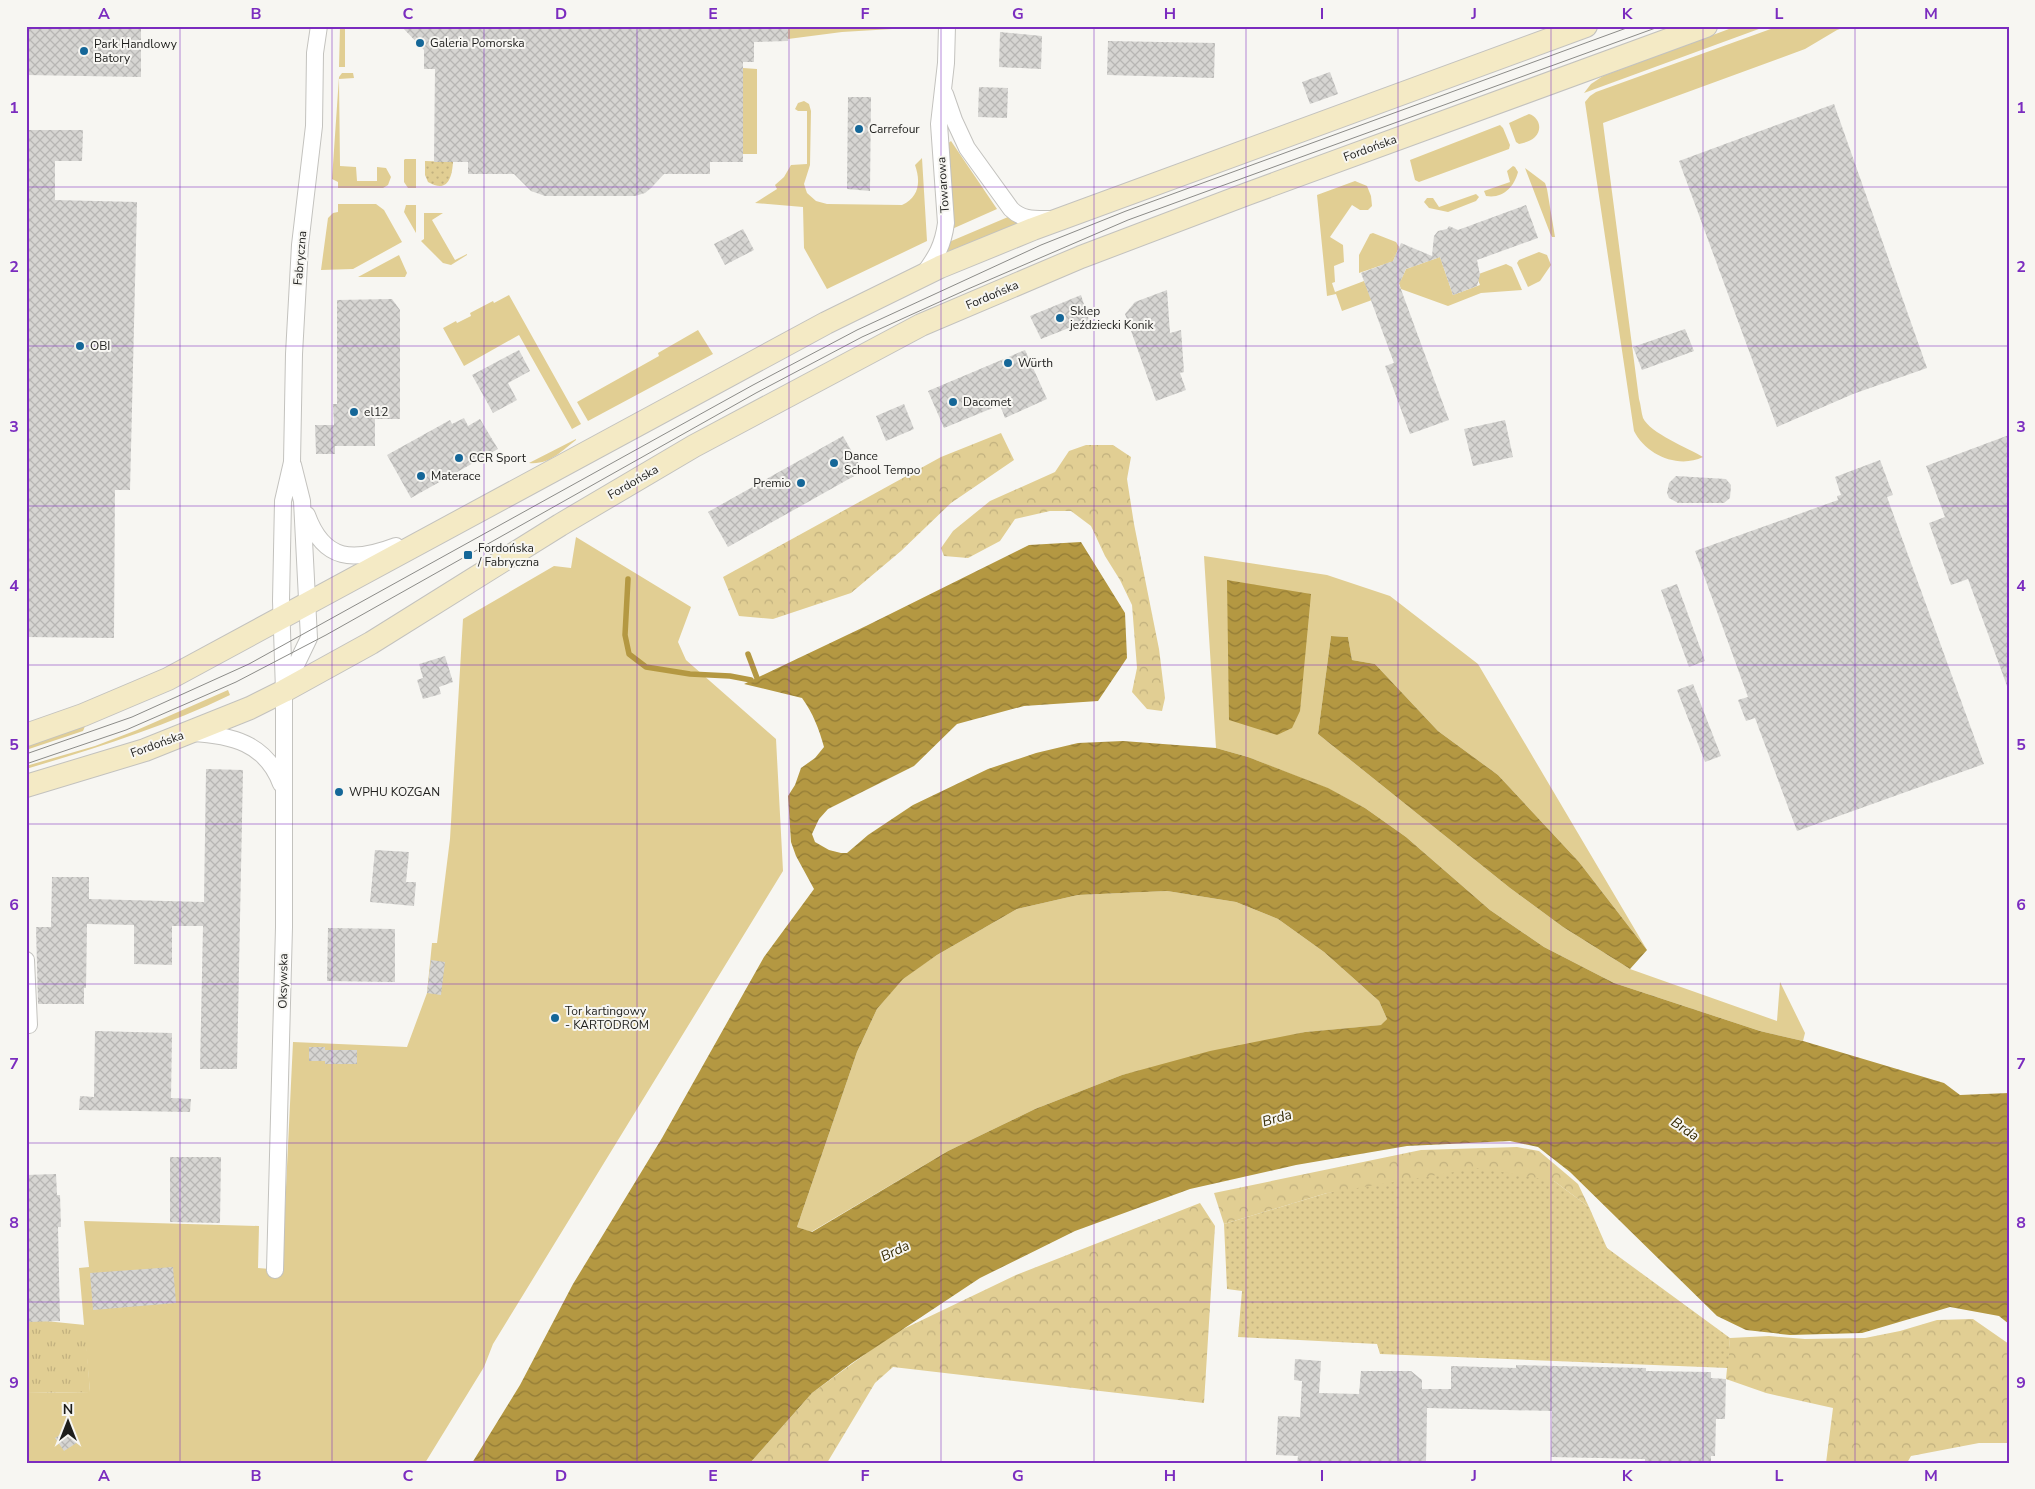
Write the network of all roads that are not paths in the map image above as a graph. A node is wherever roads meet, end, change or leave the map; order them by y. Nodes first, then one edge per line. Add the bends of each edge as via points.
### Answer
1 (311, 26) edge
2 (319, 26) edge
3 (947, 26) edge
4 (1586, 26) edge
5 (1706, 26) edge
6 (315, 53) junction
7 (943, 87) junction
8 (1060, 219) junction
9 (922, 276) junction
10 (292, 462) junction
11 (302, 501) junction
12 (454, 524) junction
13 (308, 603) junction
14 (271, 624) junction
15 (284, 691) junction
16 (188, 733) junction
17 (26, 736) edge
18 (26, 786) edge
19 (283, 791) junction
20 (26, 960) edge
21 (26, 1025) edge
22 (275, 1270) dead end

1 - 6 street, Fabryczna
2 - 6 street, Fabryczna
3 - 7 street, Towarowa
4 - 8 main road
5 - 15 main road, Fordońska via 1229,201 1082,257 921,325 694,446 371,643
6 - 10 street, Fabryczna via 314,126 300,246
7 - 8 street, Towarowa via 967,148 1011,209 1018,216 1030,219
7 - 9 street, Towarowa via 939,124 946,223 944,239
8 - 9 main road
9 - 12 main road via 826,323
10 - 11 street, Fabryczna
10 - 14 street, Fabryczna via 283,501
11 - 12 street via 322,542 353,557 378,553
11 - 13 street, Fabryczna
12 - 13 main road
13 - 14 main road
13 - 15 street, Fabryczna via 308,644
14 - 15 street, Fabryczna
14 - 17 main road via 140,692
15 - 16 main road, Fordońska
15 - 19 street, Oksywska
16 - 18 main road, Fordońska via 104,764
16 - 19 street via 226,736 248,744 270,763
19 - 22 street, Oksywska via 284,945
20 - 21 street via 29,1025

